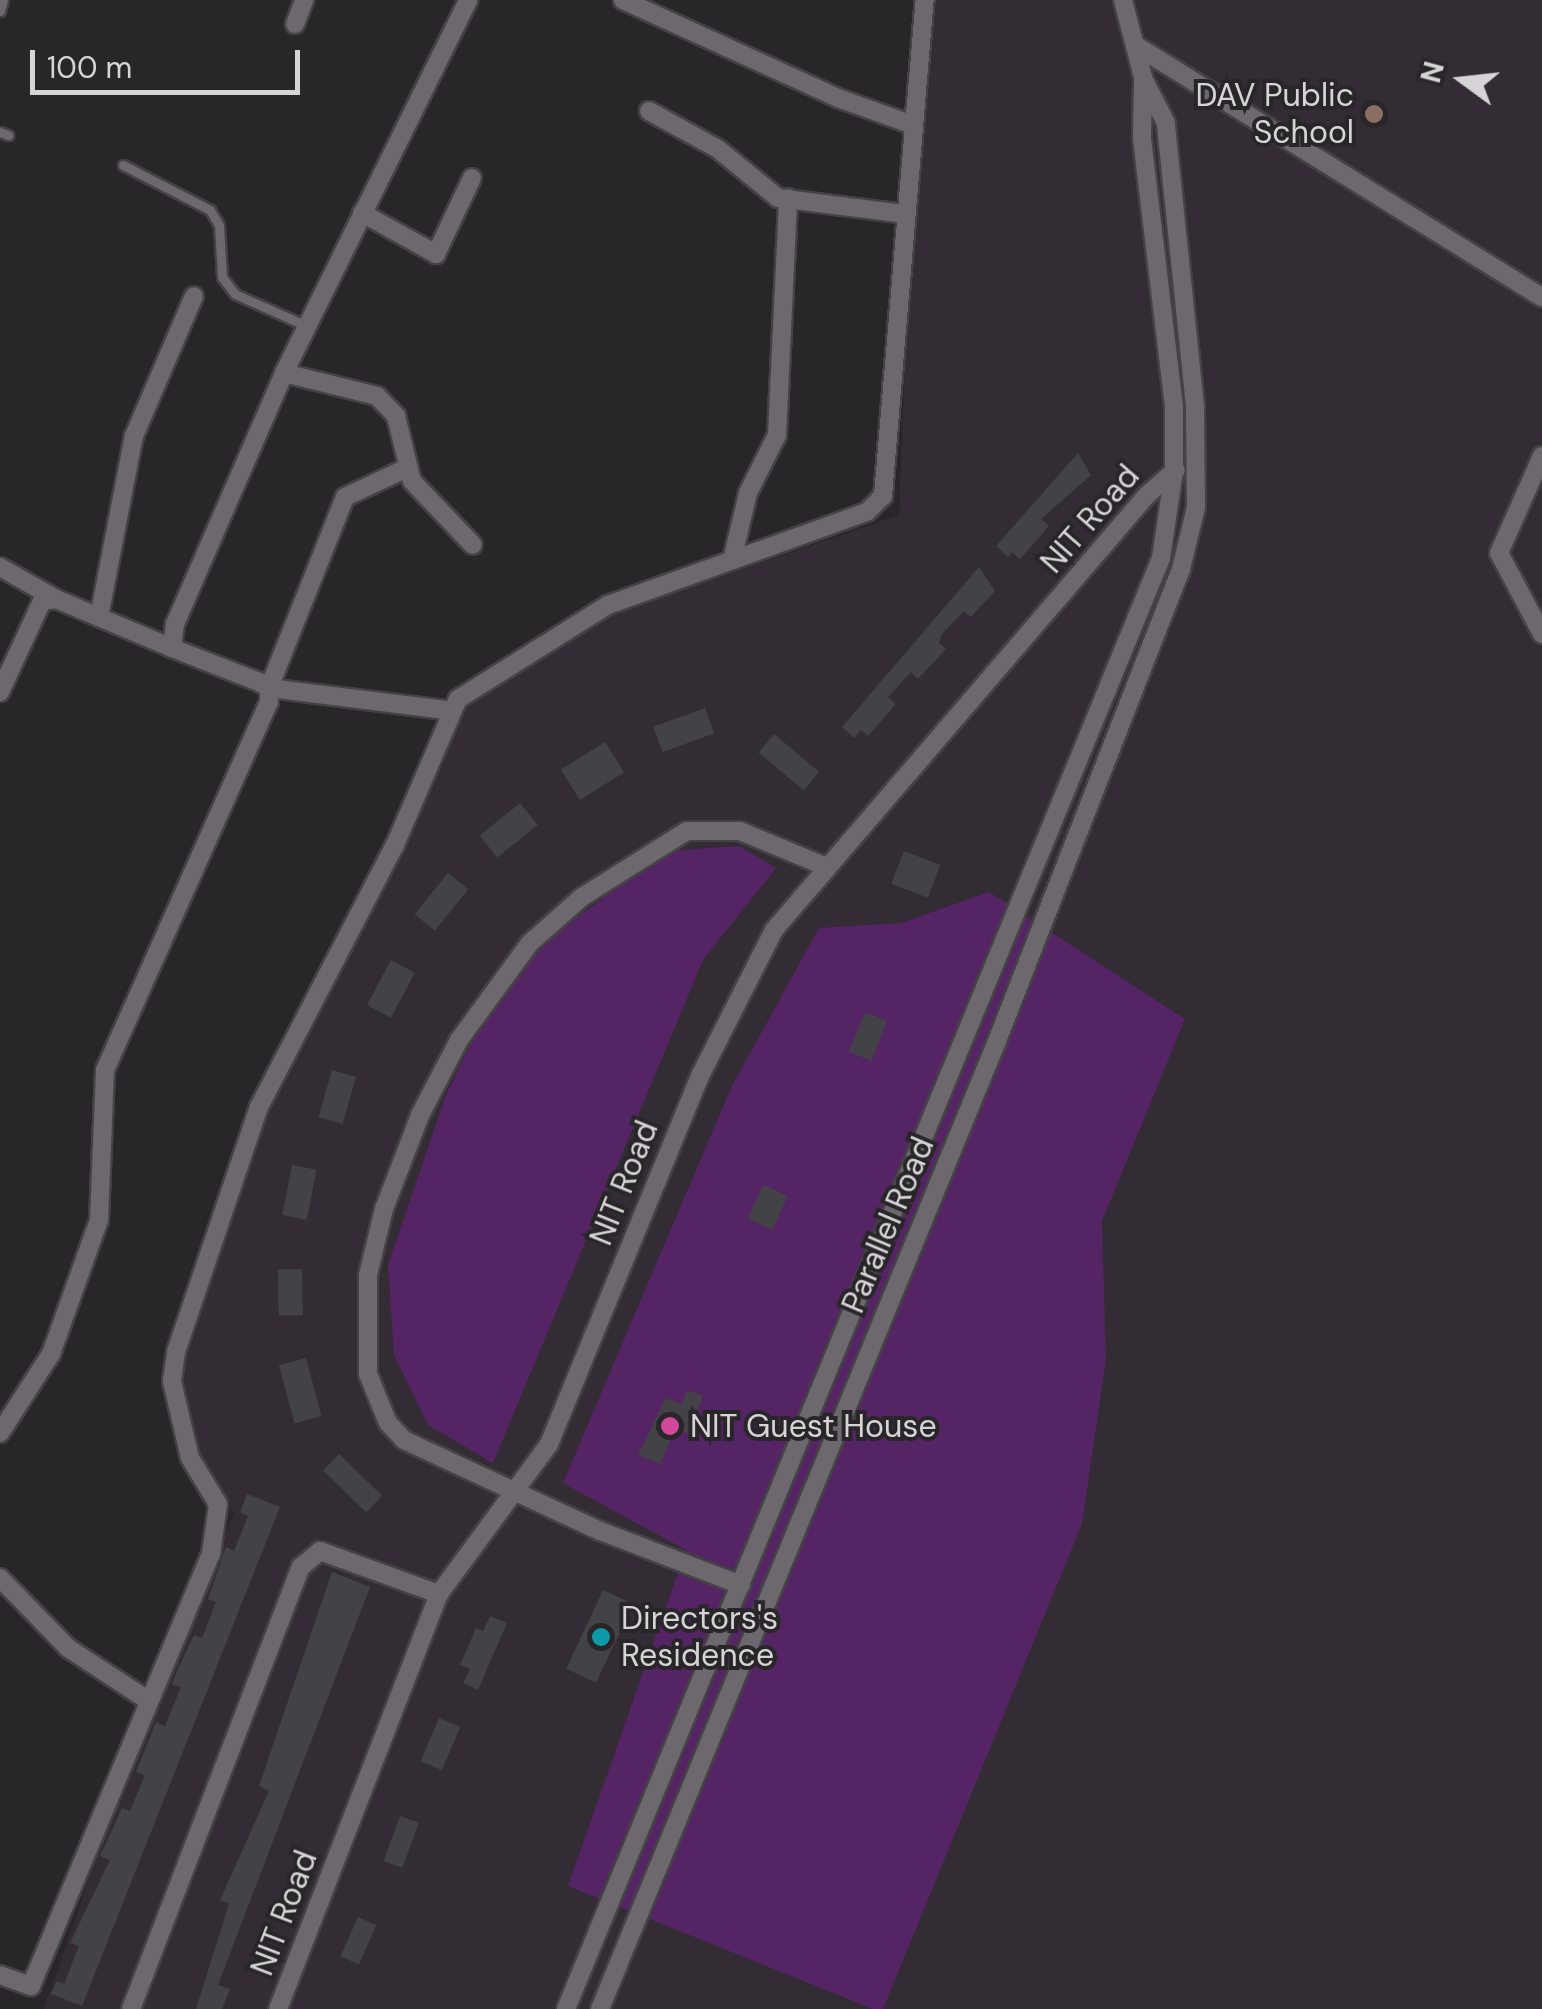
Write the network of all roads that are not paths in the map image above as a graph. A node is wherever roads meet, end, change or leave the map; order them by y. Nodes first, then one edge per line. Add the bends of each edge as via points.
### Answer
1 (4, 0) edge
2 (304, 0) edge
3 (468, 0) edge
4 (623, 0) edge
5 (926, 0) edge
6 (1127, 5) edge
7 (0, 10) edge
8 (294, 24) dead end
9 (1135, 45) junction
10 (1143, 78) junction
11 (649, 111) dead end
12 (913, 125) junction
13 (123, 165) dead end
14 (472, 178) dead end
15 (788, 198) junction
16 (362, 213) junction
17 (905, 214) junction
18 (194, 296) dead end
19 (1542, 297) edge
20 (307, 326) junction
21 (284, 373) junction
22 (1196, 455) junction
23 (1542, 456) edge
24 (406, 468) junction
25 (1174, 471) junction
26 (472, 545) dead end
27 (733, 556) junction
28 (0, 567) edge
29 (56, 599) junction
30 (99, 617) junction
31 (1542, 634) edge
32 (172, 648) junction
33 (269, 688) junction
34 (0, 692) edge
35 (452, 711) junction
36 (827, 867) junction
37 (0, 1432) edge
38 (516, 1487) junction
39 (0, 1578) edge
40 (741, 1585) junction
41 (439, 1594) junction
42 (148, 1701) junction
43 (0, 1975) edge
44 (604, 2006) edge
45 (130, 2009) edge
46 (278, 2009) edge
47 (566, 2009) edge

1 - 7 lane
2 - 8 street
3 - 16 street
4 - 12 street
5 - 12 street
6 - 9 street, NIT Road
9 - 10 street, NIT Road
9 - 19 street
10 - 22 street, NIT Road via 1166,123
10 - 25 street, NIT Road via 1142,138 1174,407
11 - 15 street via 718,149 771,195
12 - 17 street
13 - 20 lane via 210,210 219,226 222,277 234,294
14 - 16 street via 436,254
15 - 17 street
15 - 27 street via 777,435 748,494
16 - 20 street
17 - 27 street via 882,496 867,512
18 - 30 street via 134,436
20 - 21 street
21 - 24 street via 377,396 396,416
21 - 32 street via 175,624
22 - 25 street, NIT Road
22 - 44 street, Parallel Road via 1196,507 1157,643
23 - 31 street via 1499,553
24 - 26 street
24 - 33 street via 345,497
25 - 36 street, NIT Road
25 - 40 street, Parallel Road via 1162,558 1144,608
27 - 35 street via 608,605 468,688
28 - 29 street
29 - 30 street
29 - 34 street via 33,610
30 - 32 street
32 - 33 street
33 - 35 street
33 - 37 street via 265,718 105,1070 104,1184 76,1296 51,1354
35 - 42 street via 396,845 259,1107 181,1334 174,1392 190,1458 218,1504 218,1526
36 - 38 street, NIT Road via 774,930 736,998 549,1444
36 - 38 street via 740,831 713,827 687,831 648,851 530,943 460,1040 420,1116 384,1209 368,1275 368,1374 388,1423 404,1440
38 - 40 street via 600,1532
38 - 41 street, NIT Road
39 - 42 street via 68,1648
40 - 47 street, Parallel Road
41 - 45 street via 320,1551 302,1567
41 - 46 street, NIT Road
42 - 43 street via 31,1986

